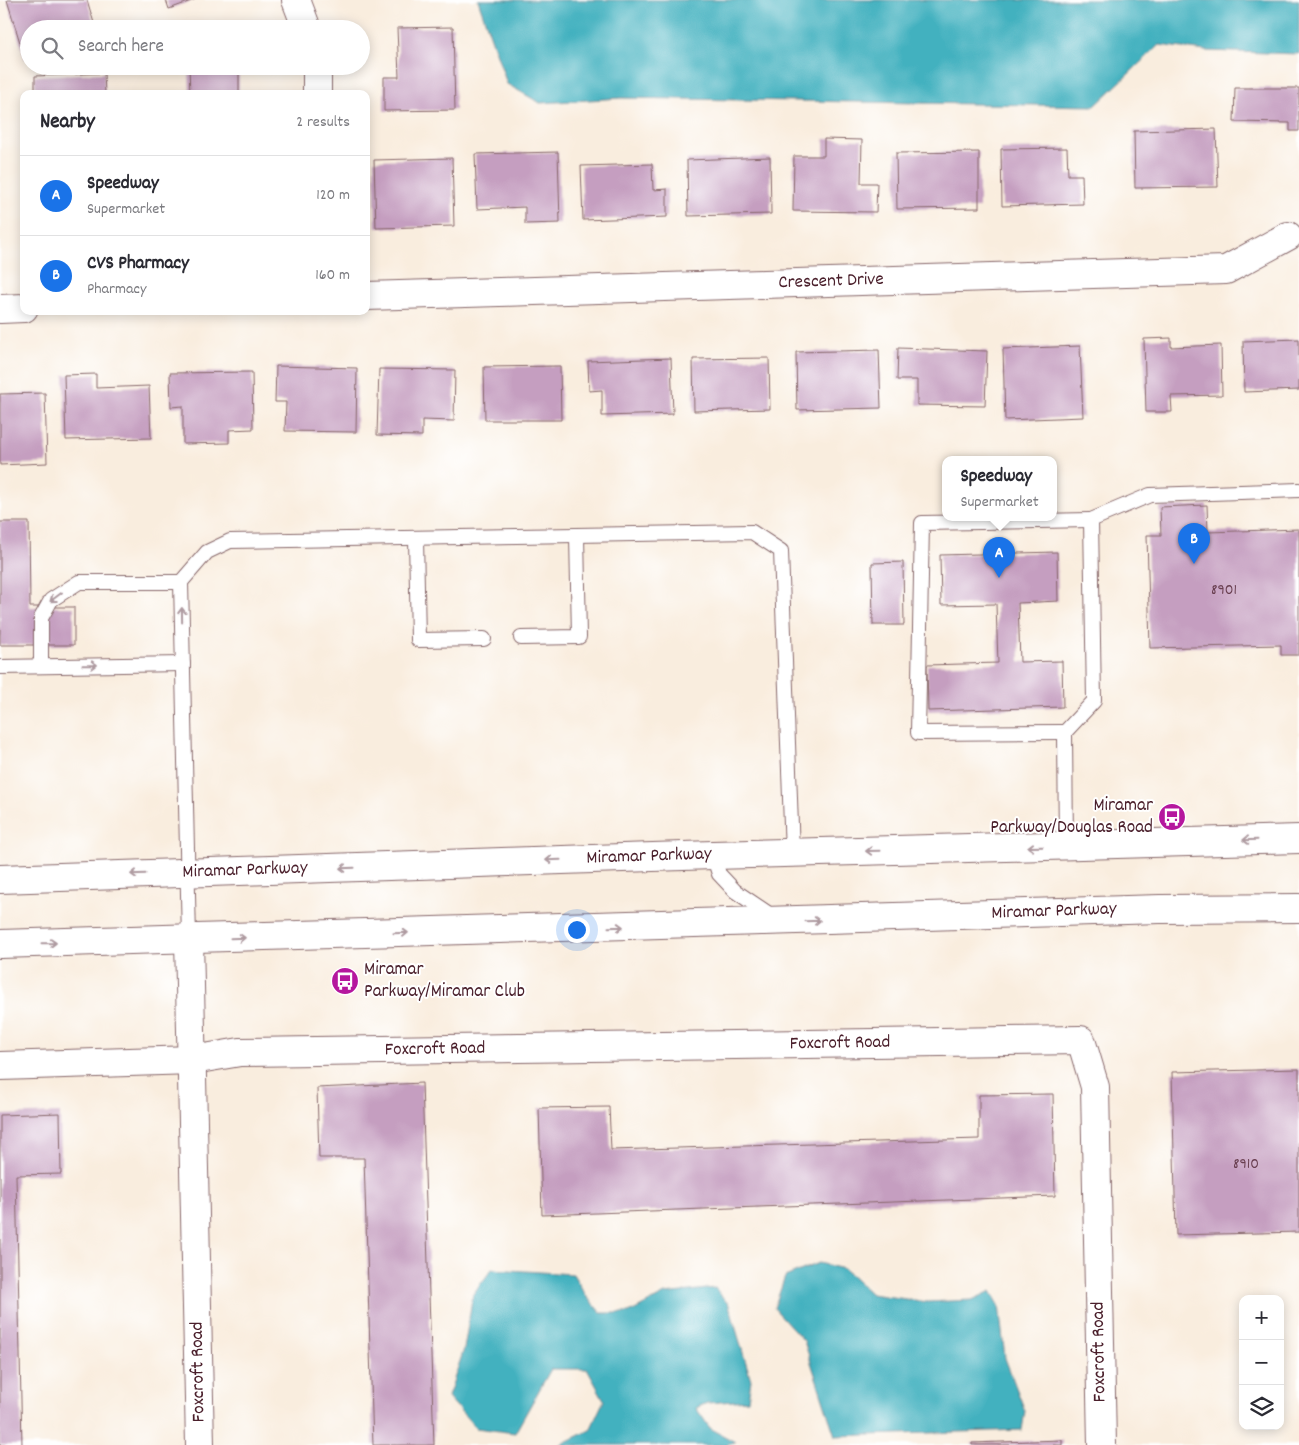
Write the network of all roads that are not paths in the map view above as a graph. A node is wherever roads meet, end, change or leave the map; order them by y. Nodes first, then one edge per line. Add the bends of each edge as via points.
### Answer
1 (296, 0) edge
2 (304, 20) edge
3 (317, 75) edge
4 (317, 90) edge
5 (1288, 236) dead end
6 (370, 296) edge
7 (20, 308) edge
8 (0, 309) edge
9 (1299, 490) edge
10 (1091, 520) junction
11 (1035, 521) edge
12 (1057, 521) edge
13 (577, 535) junction
14 (416, 538) junction
15 (181, 582) junction
16 (521, 638) dead end
17 (484, 639) dead end
18 (183, 664) junction
19 (41, 666) junction
20 (0, 667) edge
21 (1065, 732) junction
22 (1299, 839) edge
23 (1066, 846) junction
24 (792, 853) junction
25 (713, 854) junction
26 (187, 872) junction
27 (0, 879) edge
28 (1299, 908) edge
29 (780, 922) junction
30 (190, 939) junction
31 (0, 944) edge
32 (193, 1060) junction
33 (0, 1066) edge
34 (200, 1445) edge
35 (1102, 1445) edge

1 - 2 street
3 - 4 street
5 - 6 street, Crescent Drive via 1226,270
7 - 8 street
9 - 10 lane via 1150,495
10 - 12 lane
10 - 21 lane via 1094,700
11 - 21 lane via 922,523 918,734
13 - 14 lane
13 - 16 lane via 579,637
13 - 24 lane via 752,532 782,551
14 - 15 lane via 230,542 207,552
14 - 17 lane via 418,640
18 -> 15 lane
15 -> 19 lane via 79,582 51,600 41,618
19 -> 18 lane
18 - 26 lane
19 - 20 lane
21 - 23 lane
22 -> 23 street, Miramar Parkway
23 -> 24 street, Miramar Parkway
24 - 25 street, Miramar Parkway
25 -> 26 street, Miramar Parkway
25 - 29 lane via 719,874 735,891
26 -> 27 street, Miramar Parkway
26 - 30 lane
29 -> 28 street, Miramar Parkway via 1160,909
30 -> 29 street, Miramar Parkway
31 -> 30 street, Miramar Parkway
30 - 32 street, Foxcroft Road
32 - 33 street, Foxcroft Road
32 - 34 street, Foxcroft Road
32 - 35 street, Foxcroft Road via 240,1052 1081,1040 1095,1086

